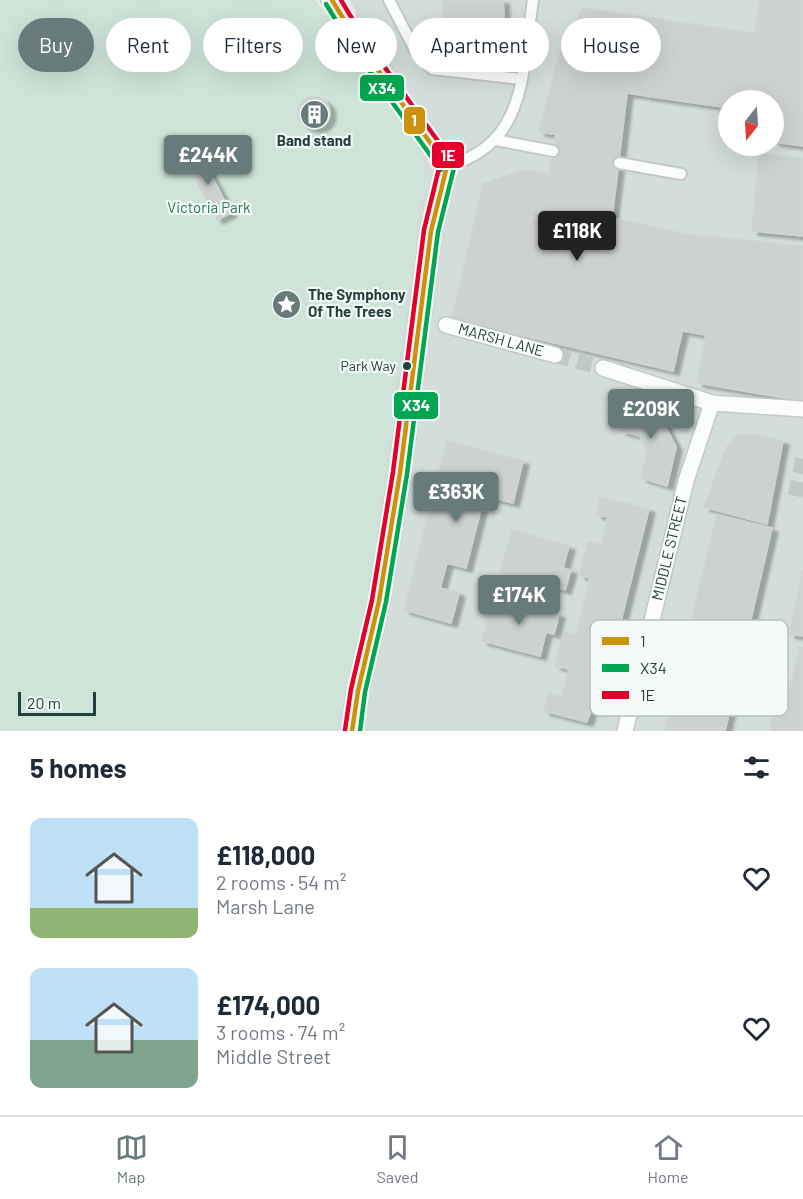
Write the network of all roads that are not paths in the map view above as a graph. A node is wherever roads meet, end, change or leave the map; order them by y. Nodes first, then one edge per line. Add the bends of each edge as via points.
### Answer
1 (332, 0) edge
2 (389, 0) edge
3 (533, 0) edge
4 (521, 79) junction
5 (496, 141) junction
6 (553, 151) dead end
7 (619, 163) dead end
8 (447, 166) junction
9 (681, 174) dead end
10 (446, 324) dead end
11 (555, 355) tunnel mouth
12 (603, 368) tunnel mouth
13 (712, 403) junction
14 (803, 409) edge
15 (652, 620) edge
16 (629, 716) edge
17 (352, 731) edge
18 (625, 731) edge

1 - 8 street
2 - 4 lane via 415,50 432,69
3 - 4 lane
4 - 5 lane via 512,115
5 - 6 lane
5 - 8 lane via 470,160
7 - 9 lane
8 - 17 street via 431,231 379,601
10 - 11 street, MARSH LANE
12 - 13 street
13 - 14 street
13 - 15 street, MIDDLE STREET via 686,481
16 - 18 street, MIDDLE STREET

